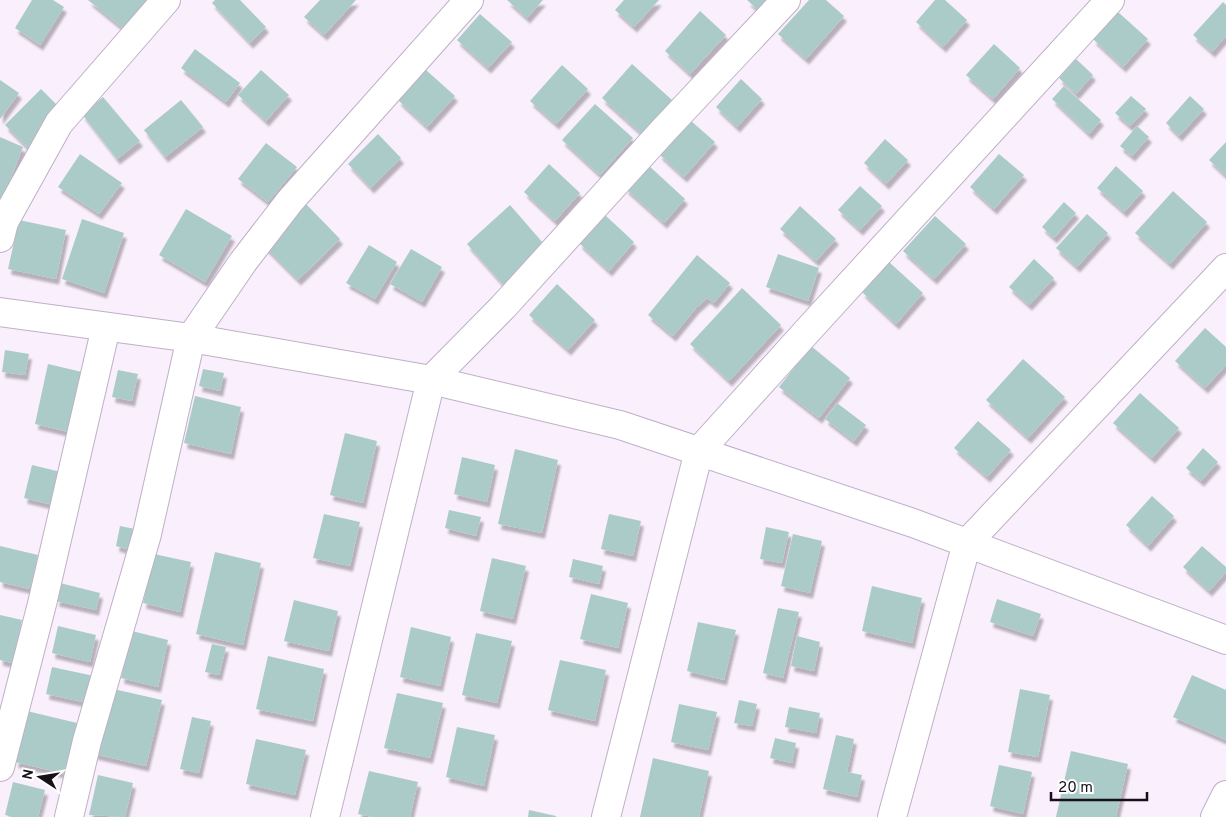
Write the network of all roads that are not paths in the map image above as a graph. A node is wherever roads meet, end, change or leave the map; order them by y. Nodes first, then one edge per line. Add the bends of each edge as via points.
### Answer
1 (166, 0) edge
2 (469, 0) edge
3 (786, 0) edge
4 (1110, 0) edge
5 (0, 238) edge
6 (1226, 268) edge
7 (0, 312) edge
8 (106, 327) junction
9 (191, 338) junction
10 (430, 380) junction
11 (699, 451) junction
12 (967, 543) junction
13 (1223, 634) edge
14 (0, 767) edge
15 (1226, 795) edge
16 (69, 817) edge
17 (324, 817) edge
18 (606, 817) edge
19 (892, 817) edge
20 (1215, 817) edge

1 - 5 street via 59,123 4,222
2 - 9 street via 290,201
3 - 10 street via 503,307
4 - 11 street
6 - 12 street
7 - 8 street
8 - 9 street
8 - 14 street via 42,604
9 - 10 street
9 - 16 street via 147,534 87,741
10 - 11 street via 620,425
10 - 17 street
11 - 12 street
11 - 18 street
12 - 13 street
12 - 19 street
15 - 20 street

